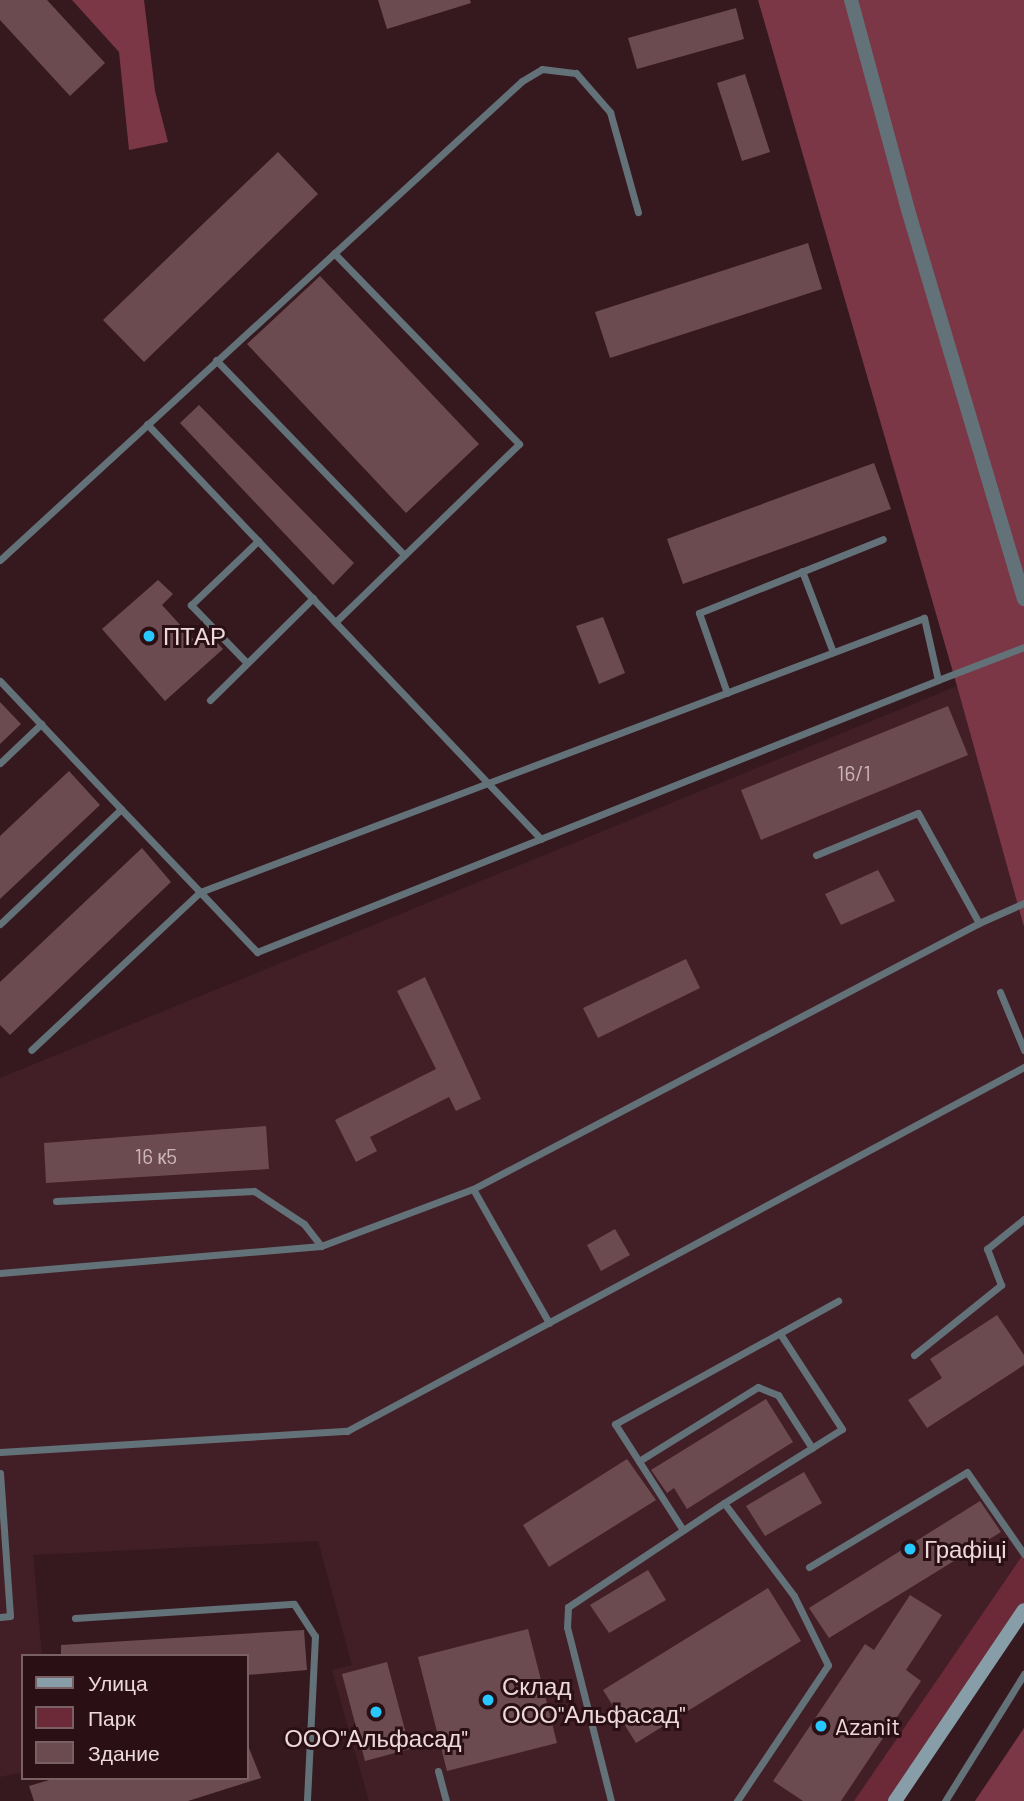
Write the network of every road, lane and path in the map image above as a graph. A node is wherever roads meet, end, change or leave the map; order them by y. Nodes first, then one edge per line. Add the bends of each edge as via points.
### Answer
1 (851, 0) edge
2 (638, 212) dead end
3 (334, 253) junction
4 (216, 360) junction
5 (147, 424) junction
6 (883, 539) dead end
7 (258, 541) junction
8 (404, 555) junction
9 (0, 560) edge
10 (802, 571) junction
11 (313, 598) junction
12 (1024, 599) edge
13 (335, 622) junction
14 (1024, 647) edge
15 (832, 653) junction
16 (247, 663) junction
17 (0, 681) edge
18 (938, 681) junction
19 (727, 693) junction
20 (209, 700) dead end
21 (41, 724) junction
22 (0, 763) edge
23 (488, 783) junction
24 (121, 809) junction
25 (541, 839) junction
26 (816, 855) dead end
27 (200, 892) junction
28 (1024, 903) edge
29 (979, 923) junction
30 (0, 924) edge
31 (1000, 992) dead end
32 (31, 1050) dead end
33 (1024, 1050) edge
34 (1024, 1067) edge
35 (473, 1189) junction
36 (56, 1201) dead end
37 (1024, 1219) edge
38 (321, 1246) junction
39 (0, 1273) edge
40 (838, 1301) dead end
41 (549, 1323) junction
42 (781, 1335) junction
43 (914, 1355) dead end
44 (812, 1448) junction
45 (0, 1451) edge
46 (639, 1461) junction
47 (0, 1473) edge
48 (724, 1503) junction
49 (683, 1530) junction
50 (1024, 1554) edge
51 (809, 1567) dead end
52 (1024, 1610) edge
53 (0, 1616) edge
54 (75, 1618) dead end
55 (1024, 1674) edge
56 (438, 1771) dead end
57 (307, 1801) edge
58 (446, 1801) edge
59 (611, 1801) edge
60 (737, 1801) edge
61 (895, 1801) edge
62 (945, 1801) edge

1 - 12 street via 908,210
2 - 3 lane via 610,112 576,73 542,69 522,81
3 - 4 lane
3 - 8 lane via 519,444
4 - 5 lane
4 - 8 lane
5 - 7 lane
5 - 9 lane
6 - 10 lane
7 - 11 lane
7 - 16 lane via 191,605
8 - 13 lane
10 - 15 lane
10 - 19 lane via 699,613
11 - 13 lane
11 - 16 lane
13 - 23 lane
14 - 18 lane
15 - 18 lane via 924,618
15 - 19 lane
16 - 20 lane
17 - 21 lane
18 - 25 lane
19 - 23 lane
21 - 22 lane
21 - 24 lane
23 - 25 lane
23 - 27 lane
24 - 27 lane
24 - 30 lane
25 - 27 lane via 257,952
26 - 29 lane via 918,813
27 - 32 lane
28 - 29 lane
29 - 35 lane
31 - 33 lane
34 - 41 lane
35 - 38 lane
35 - 41 lane
36 - 38 lane via 254,1191 304,1224
37 - 43 lane via 987,1249 1001,1285
38 - 39 lane
40 - 42 lane
41 - 45 lane via 347,1431
42 - 44 lane via 842,1429
42 - 46 lane via 615,1424
44 - 46 lane via 779,1395 758,1387
44 - 48 lane
46 - 49 lane
47 - 53 lane via 10,1616
48 - 49 lane
48 - 60 lane via 794,1596 828,1665
49 - 59 lane via 568,1607 567,1627
50 - 51 lane via 967,1472
52 - 61 main road
54 - 57 lane via 294,1604 315,1636
55 - 62 lane
56 - 58 lane

